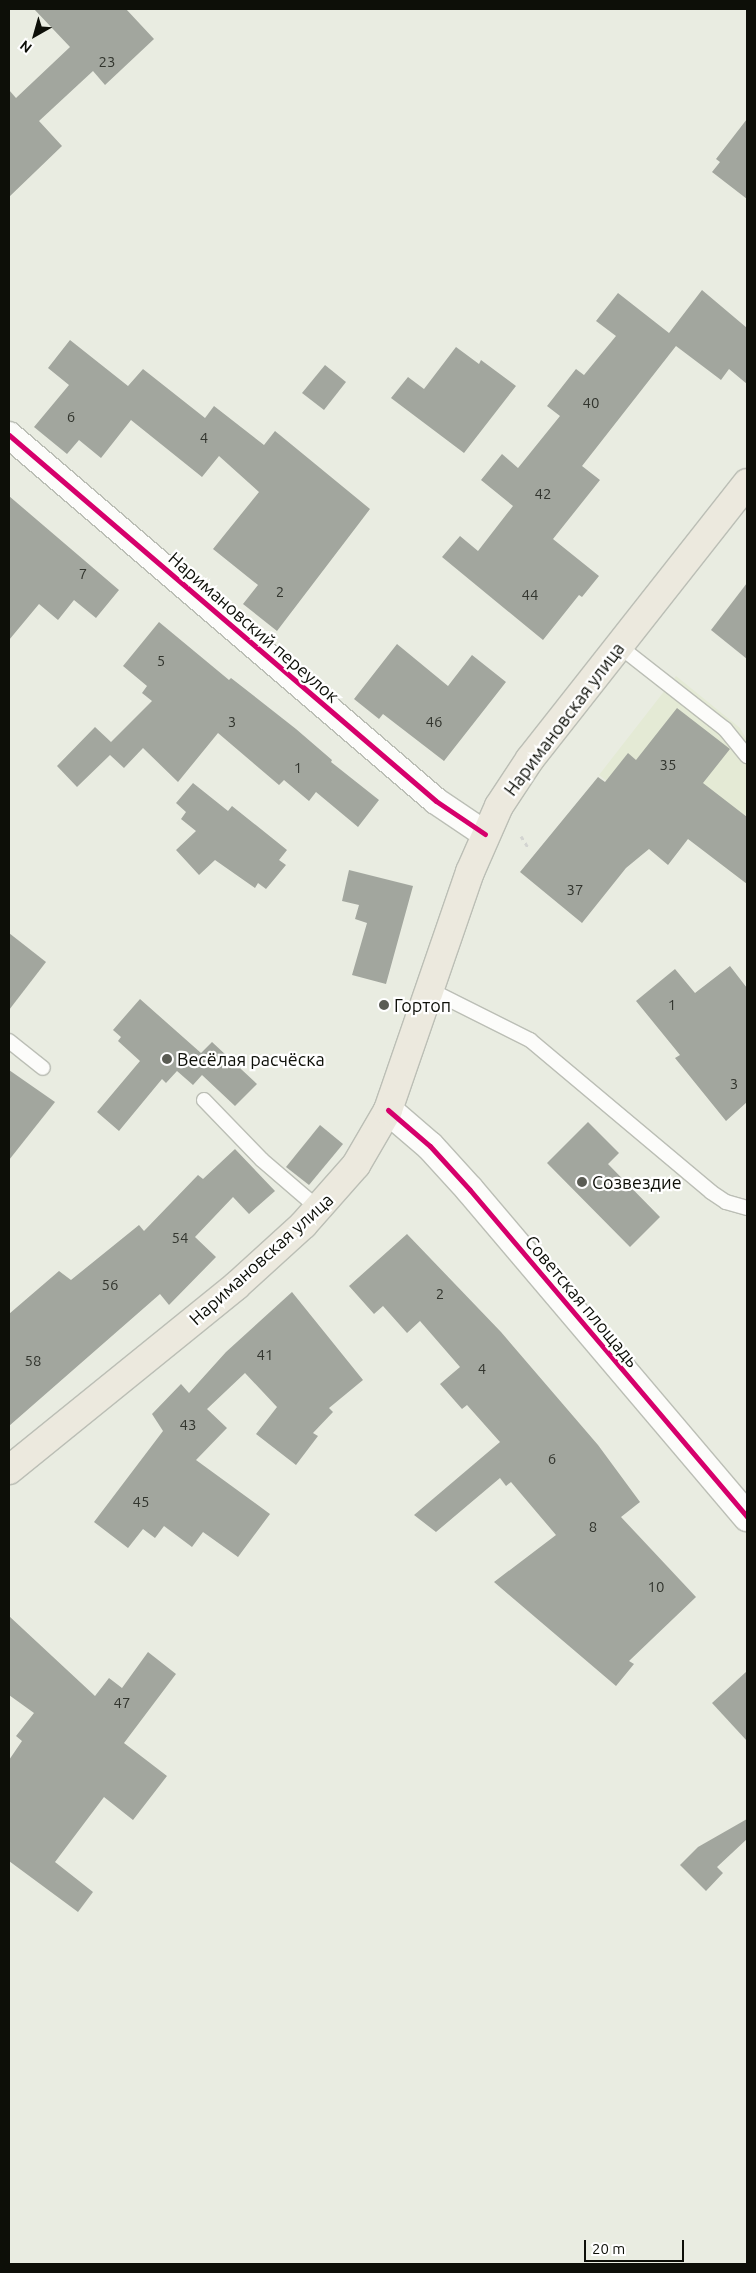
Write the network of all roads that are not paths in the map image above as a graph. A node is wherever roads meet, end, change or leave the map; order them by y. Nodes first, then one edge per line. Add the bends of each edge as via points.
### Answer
1 (9, 435) edge
2 (747, 483) edge
3 (619, 646) junction
4 (747, 756) edge
5 (485, 834) junction
6 (430, 990) junction
7 (9, 1042) edge
8 (43, 1068) dead end
9 (204, 1100) dead end
10 (388, 1110) junction
11 (320, 1208) junction
12 (747, 1208) edge
13 (9, 1470) edge
14 (747, 1517) edge

1 - 5 street, Наримановский переулок via 436,801
2 - 3 main road, Наримановская улица
3 - 4 lane via 725,729
3 - 5 main road, Наримановская улица via 530,759
5 - 6 main road, Наримановская улица
6 - 10 main road, Наримановская улица
6 - 12 lane via 530,1040 710,1192 726,1202
7 - 8 lane
9 - 11 lane via 262,1160
10 - 11 main road, Наримановская улица via 356,1165
10 - 14 street, Советская площадь via 430,1146 470,1190
11 - 13 main road, Наримановская улица via 236,1286

